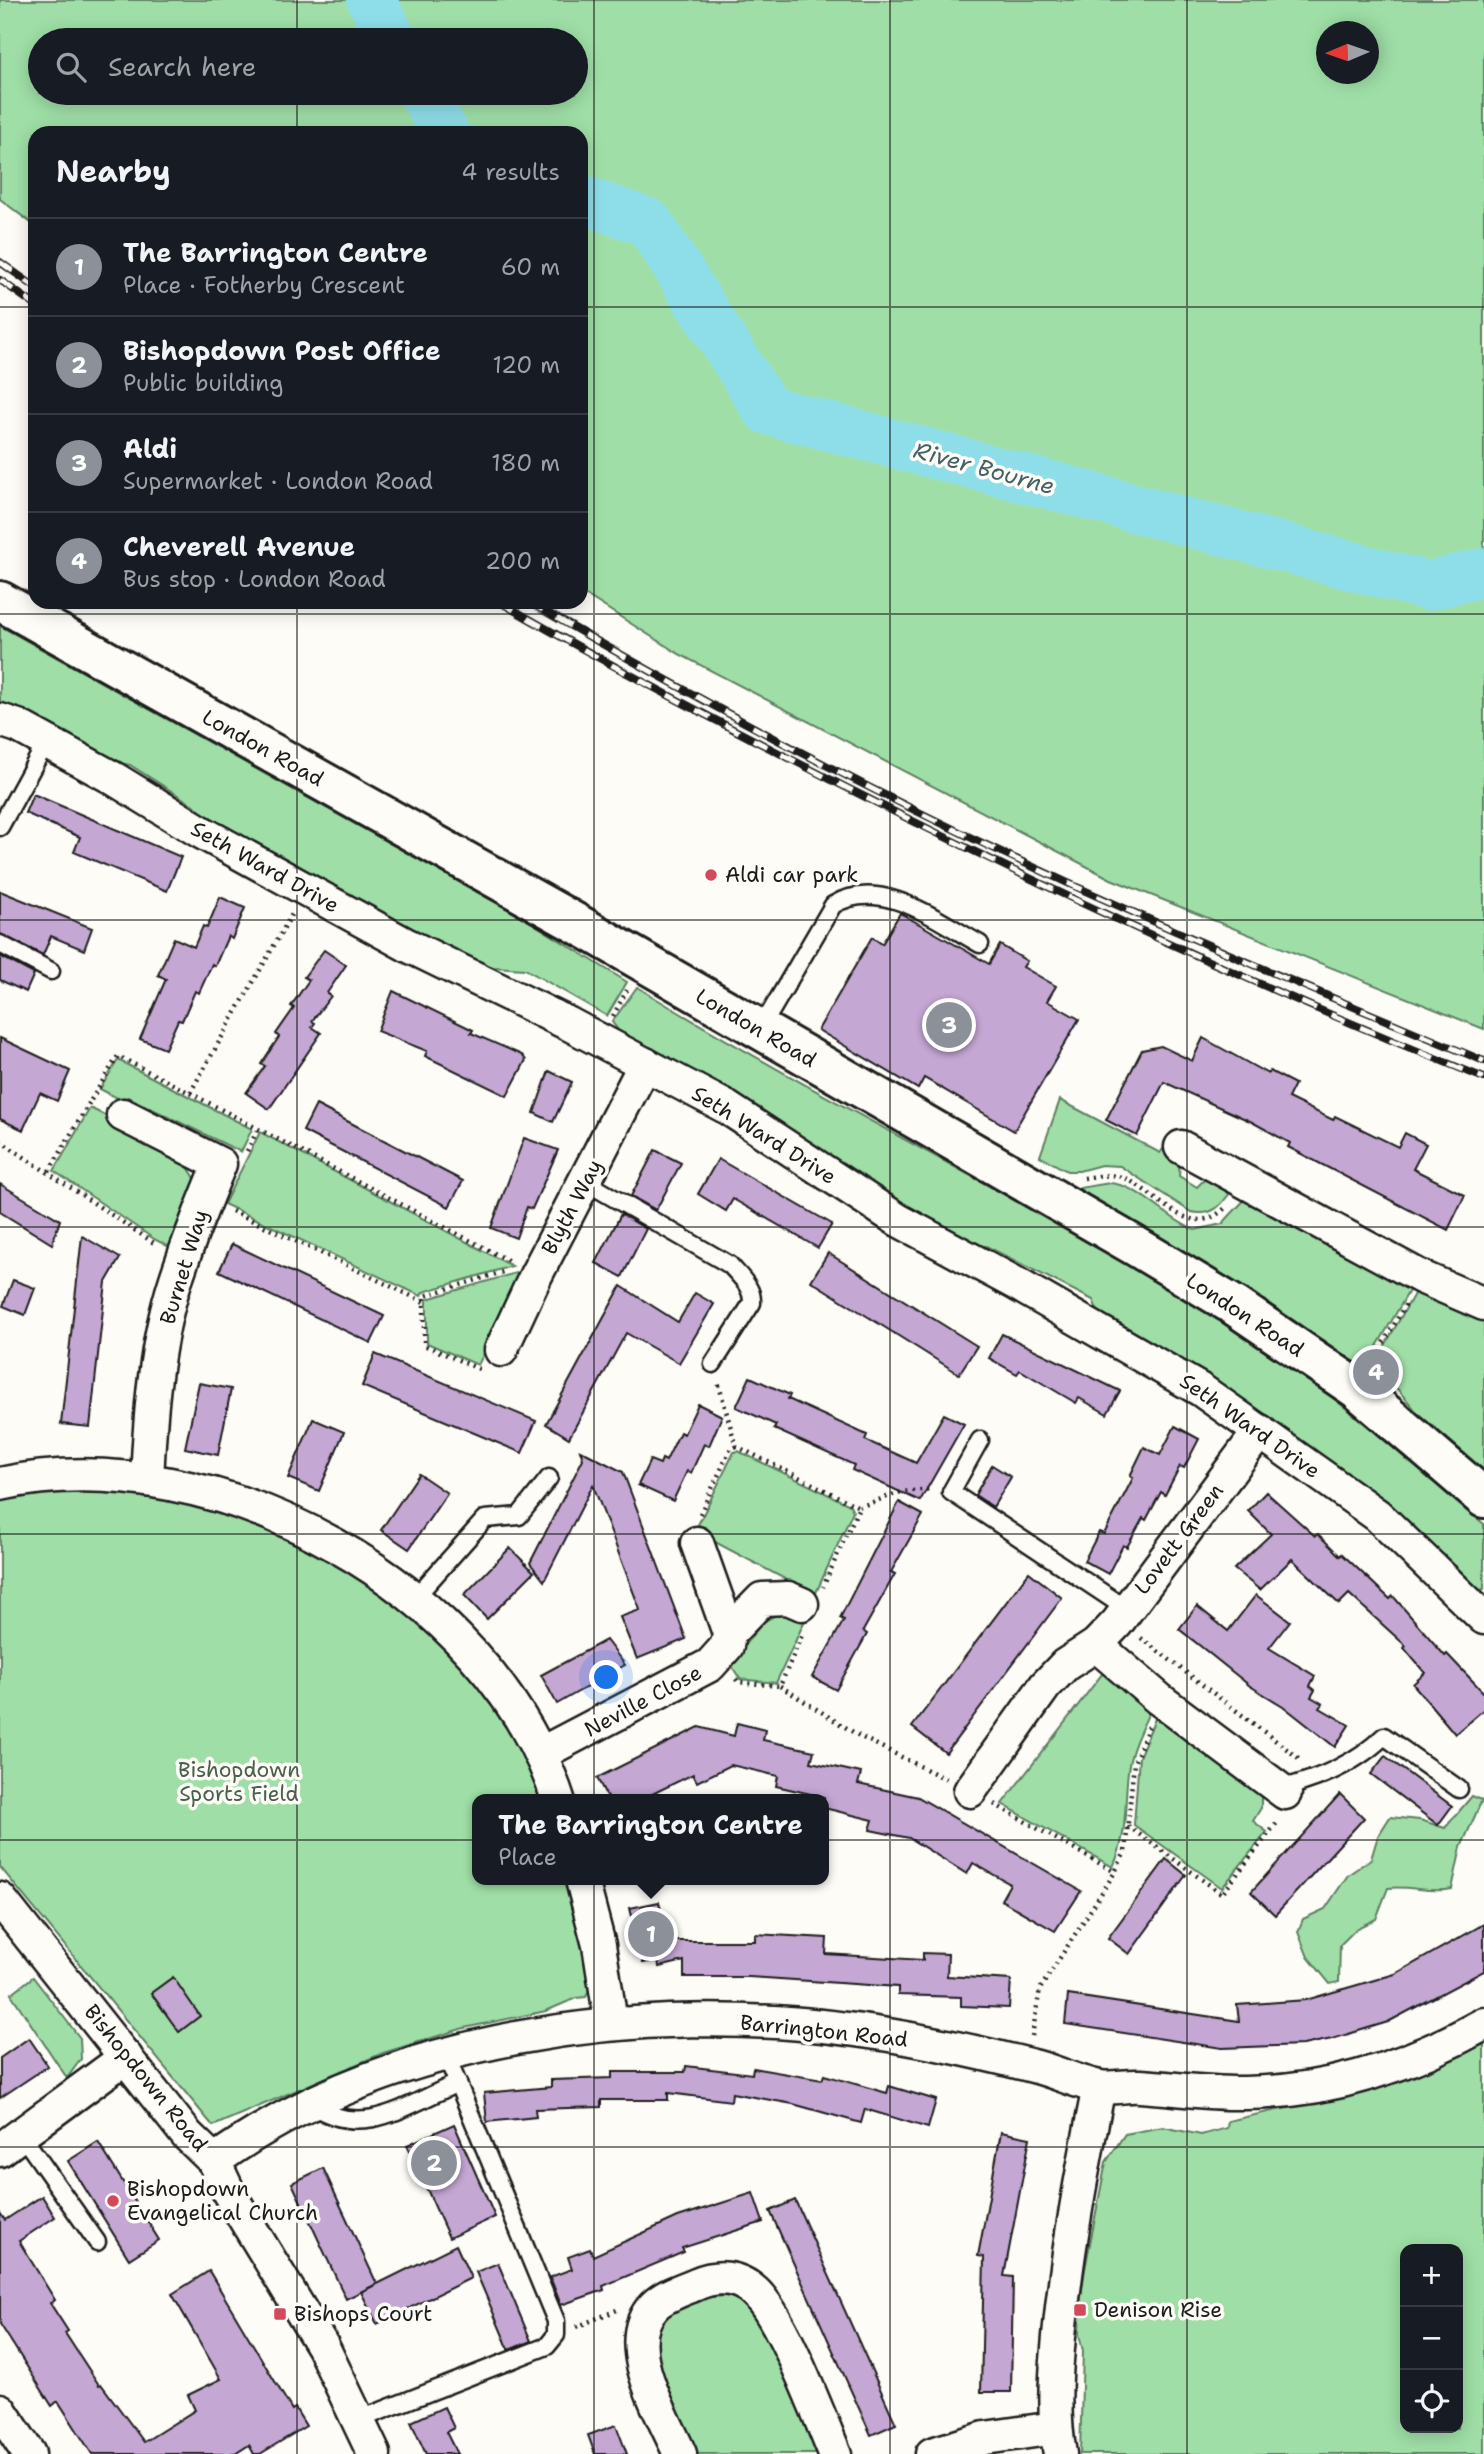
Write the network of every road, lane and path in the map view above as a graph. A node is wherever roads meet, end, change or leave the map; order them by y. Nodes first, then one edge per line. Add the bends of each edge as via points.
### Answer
1 (0, 601) edge
2 (0, 720) edge
3 (47, 741) junction
4 (0, 827) edge
5 (306, 889) junction
6 (0, 944) edge
7 (981, 944) dead end
8 (51, 971) dead end
9 (760, 1030) junction
10 (645, 1064) junction
11 (190, 1093) junction
12 (91, 1100) junction
13 (123, 1115) joint
14 (0, 1141) edge
15 (1181, 1147) dead end
16 (48, 1171) junction
17 (586, 1182) junction
18 (205, 1199) junction
19 (184, 1257) junction
20 (1421, 1277) junction
21 (424, 1302) junction
22 (1484, 1304) edge
23 (501, 1350) joint
24 (713, 1364) joint
25 (1357, 1389) junction
26 (1260, 1431) junction
27 (980, 1440) dead end
28 (549, 1478) dead end
29 (147, 1480) junction
30 (0, 1484) edge
31 (951, 1492) junction
32 (1484, 1498) edge
33 (859, 1507) dead end
34 (697, 1543) joint
35 (413, 1600) junction
36 (802, 1604) dead end
37 (1122, 1615) junction
38 (1484, 1618) edge
39 (729, 1633) junction
40 (1096, 1645) junction
41 (780, 1686) dead end
42 (1159, 1699) junction
43 (540, 1754) junction
44 (1322, 1775) junction
45 (1460, 1789) dead end
46 (970, 1791) junction
47 (1282, 1791) junction
48 (556, 1794) edge
49 (1128, 1826) junction
50 (1115, 1872) junction
51 (583, 1885) edge
52 (0, 1899) edge
53 (611, 2022) junction
54 (1484, 2024) edge
55 (126, 2057) junction
56 (1027, 2064) junction
57 (452, 2069) junction
58 (1099, 2087) junction
59 (10, 2142) edge
60 (214, 2161) junction
61 (97, 2242) dead end
62 (654, 2306) junction
63 (556, 2335) junction
64 (0, 2410) edge
65 (1058, 2441) edge
66 (364, 2443) edge
67 (29, 2454) edge
68 (680, 2454) edge
69 (835, 2454) edge
70 (932, 2454) edge

1 - 9 highway, London Road
2 - 3 street, Seth Ward Drive
3 - 4 lane
3 - 5 street, Seth Ward Drive
5 - 10 street, Seth Ward Drive via 407,946
5 - 11 path
6 - 8 lane
7 - 9 lane via 886,896 843,898 833,905
9 - 25 highway, London Road via 1137,1247 1235,1306
10 - 17 street, Blyth Way
10 - 26 street, Seth Ward Drive via 726,1107 910,1227 1201,1390
11 - 12 path via 118,1056
11 - 21 path via 520,1267 424,1296
12 - 13 path
12 - 16 path
13 - 18 street, Burnet Way via 220,1164
14 - 16 path
15 - 20 street
16 - 19 path via 157,1245
17 - 23 street, Blyth Way
17 - 24 lane via 730,1265 748,1286 752,1303
18 - 19 street, Burnet Way
18 - 21 path
19 - 29 street, Burnet Way via 164,1326
20 - 22 street
20 - 25 path
21 - 23 path via 424,1345 495,1376
24 - 34 path via 736,1446 693,1528
25 - 32 highway, London Road
26 - 37 street, Lovett Green
26 - 38 street, Seth Ward Drive via 1377,1515
27 - 31 lane
28 - 35 lane via 519,1516 485,1519
29 - 30 street via 79,1477
29 - 35 street via 233,1499 276,1515 345,1552
31 - 33 path via 944,1488 901,1492
31 - 37 lane
34 - 39 street
35 - 43 street via 484,1667
36 - 39 street, Neville Close via 788,1598 762,1599
37 - 40 street, Lovett Green
37 - 44 path
39 - 43 street, Neville Close via 727,1646 710,1665
40 - 42 street
40 - 46 street, Lovett Green via 1065,1665 1045,1686
41 - 46 path via 861,1737
42 - 47 street
42 - 49 path via 1134,1763
43 - 48 street
44 - 45 lane via 1384,1736
44 - 47 lane
46 - 50 path
47 - 49 path via 1291,1802 1222,1894
49 - 50 path via 1125,1852
50 - 56 path via 1040,1989
51 - 53 street
52 - 55 street, Bishopdown Road
53 - 56 street, Barrington Road via 705,2019 857,2030
53 - 57 street, Barrington Road via 542,2034
54 - 58 street, Barrington Road via 1410,2062 1306,2087 1243,2093
55 - 59 street
55 - 60 street, Bishopdown Road via 187,2135
56 - 58 street, Barrington Road
57 - 60 street, Barrington Road via 370,2081 245,2138
57 - 63 lane via 551,2309
58 - 65 street via 1065,2272 1056,2362
59 - 61 lane
60 - 66 street, Bishopdown Road via 323,2347
62 - 63 path via 642,2299
62 - 68 street via 640,2330 640,2358
62 - 69 street via 716,2277 744,2283 755,2291 767,2305
63 - 66 lane via 547,2346
64 - 67 street
65 - 70 street via 985,2438

